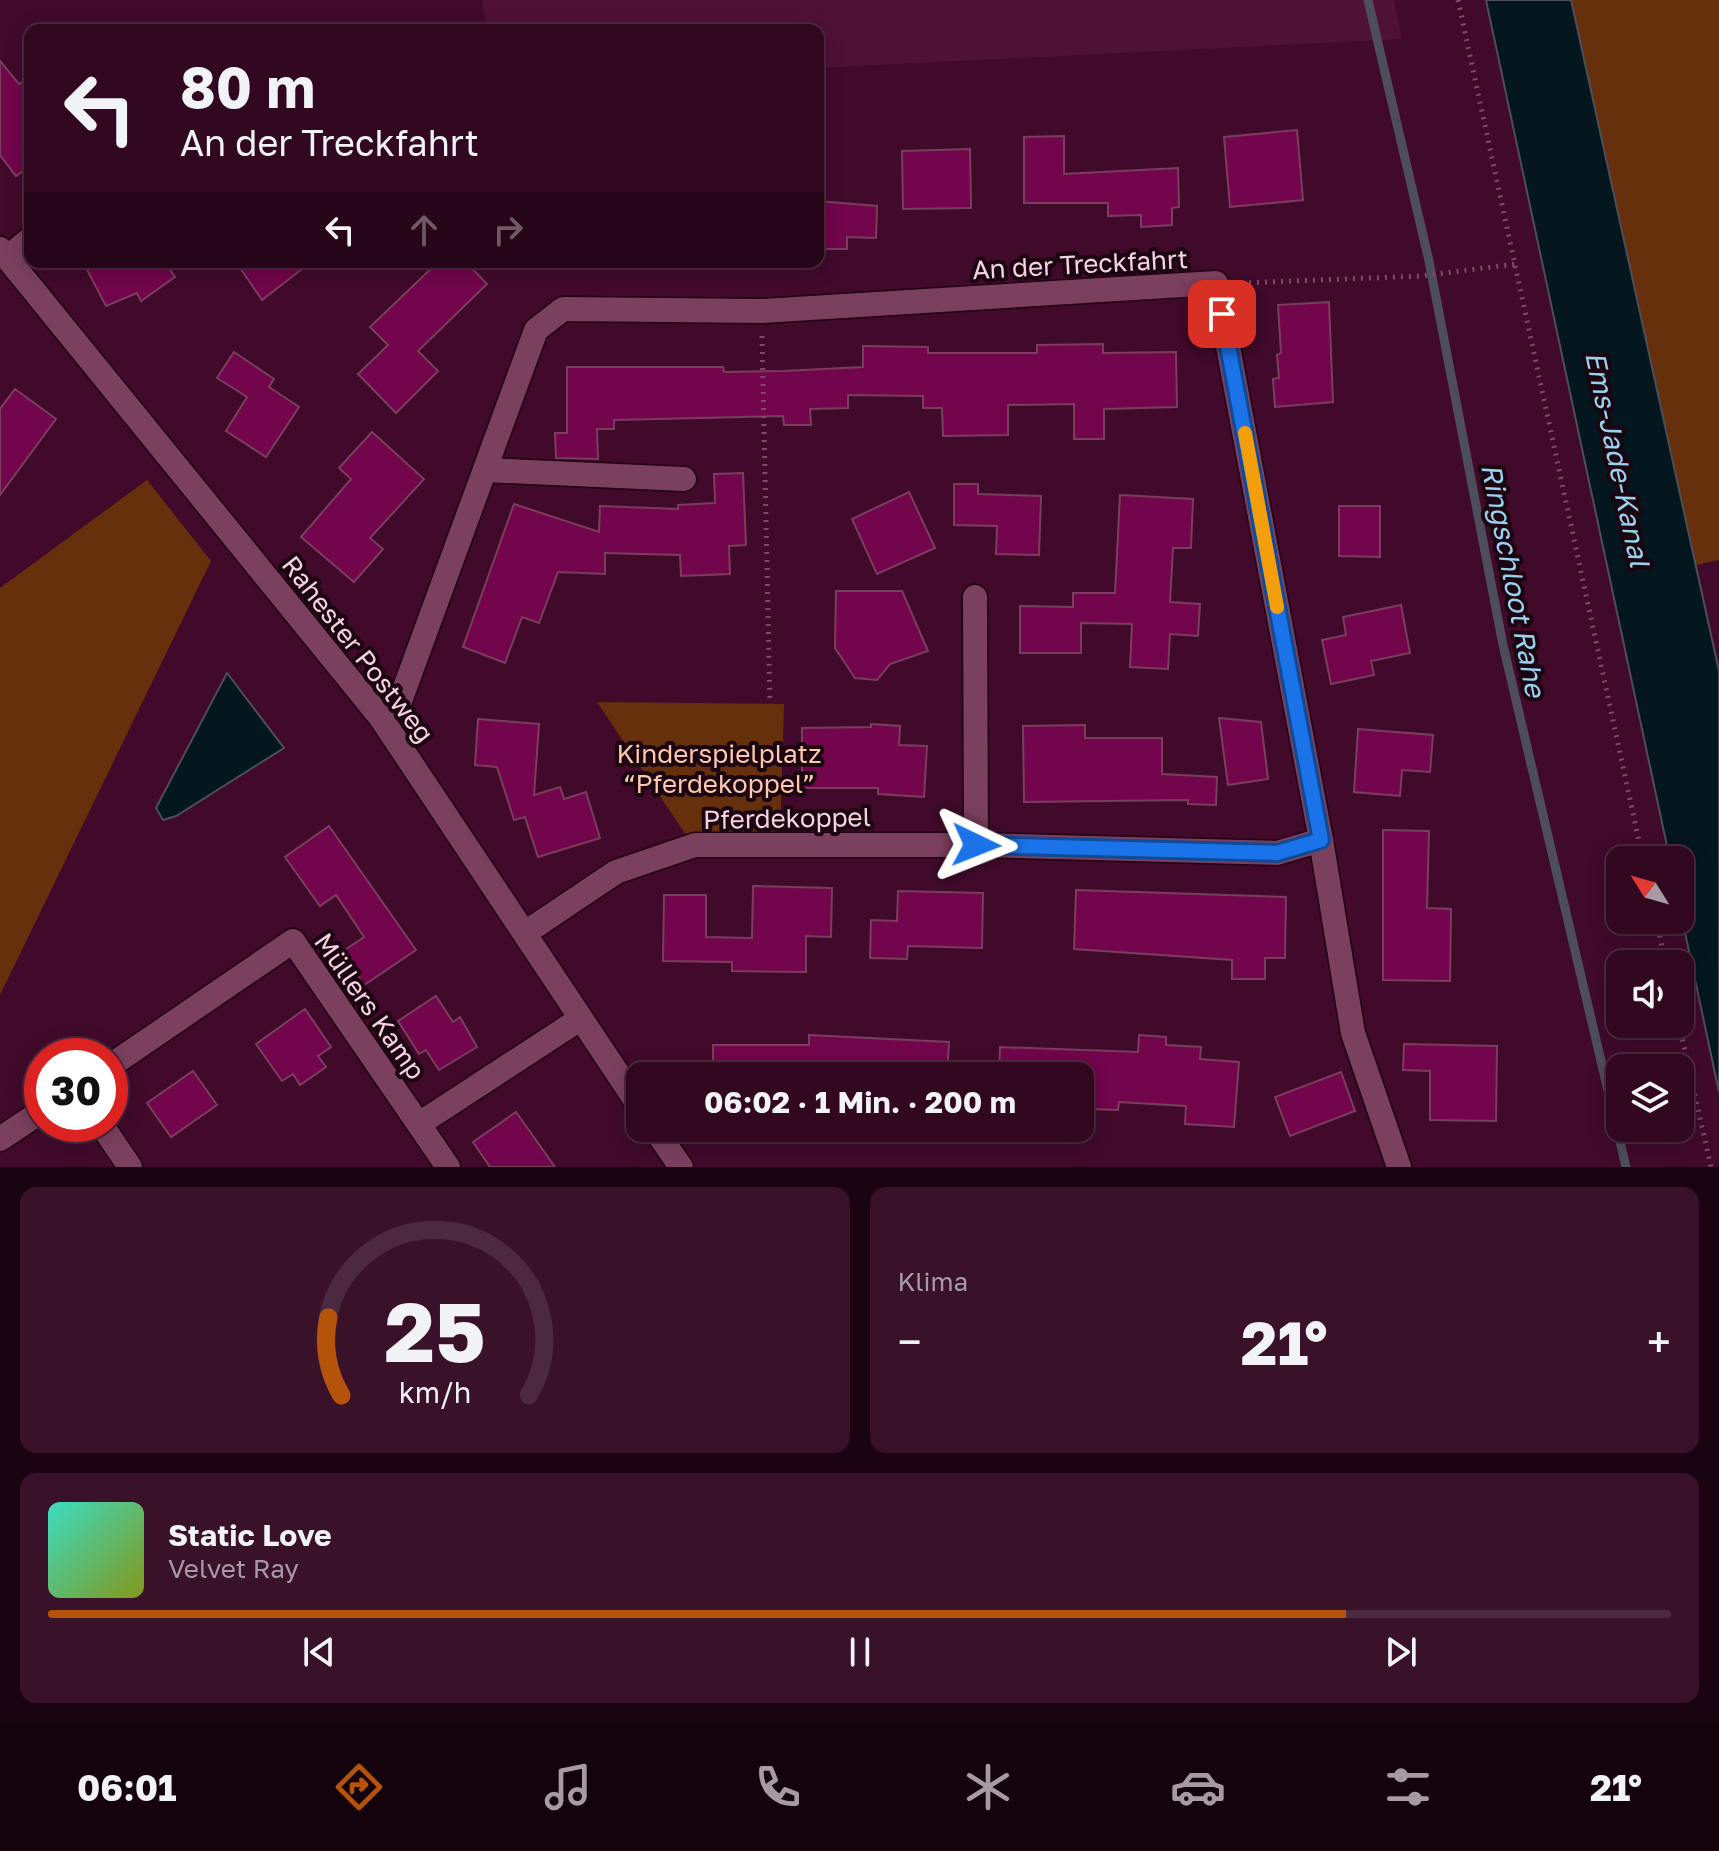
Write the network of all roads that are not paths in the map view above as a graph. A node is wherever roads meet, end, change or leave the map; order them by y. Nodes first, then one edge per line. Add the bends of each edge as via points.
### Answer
1 (24, 242) edge
2 (4, 254) edge
3 (485, 470) junction
4 (684, 479) dead end
5 (975, 597) dead end
6 (381, 718) junction
7 (1321, 840) junction
8 (976, 845) junction
9 (525, 933) junction
10 (580, 1019) junction
11 (128, 1054) edge
12 (626, 1086) edge
13 (24, 1123) edge
14 (419, 1124) junction
15 (0, 1139) edge
16 (113, 1142) edge
17 (664, 1142) edge
18 (130, 1167) edge
19 (448, 1167) edge
20 (681, 1167) edge
21 (1399, 1167) edge

1 - 2 street
2 - 6 street, Rahester Postweg
3 - 4 street
3 - 6 street, An der Treckfahrt via 400,701
3 - 7 street, An der Treckfahrt via 536,330 563,309 762,311 1216,283
5 - 8 street
6 - 9 street, Rahester Postweg
7 - 8 street, Pferdekoppel via 1277,853
7 - 21 street, An der Treckfahrt via 1353,1033
8 - 9 street, Pferdekoppel via 695,845 616,872
9 - 10 street, Rahester Postweg
10 - 12 street, Rahester Postweg
10 - 14 street
11 - 14 street, Müllers Kamp via 293,941
13 - 15 street
14 - 19 street, Müllers Kamp
16 - 18 street
17 - 20 street

